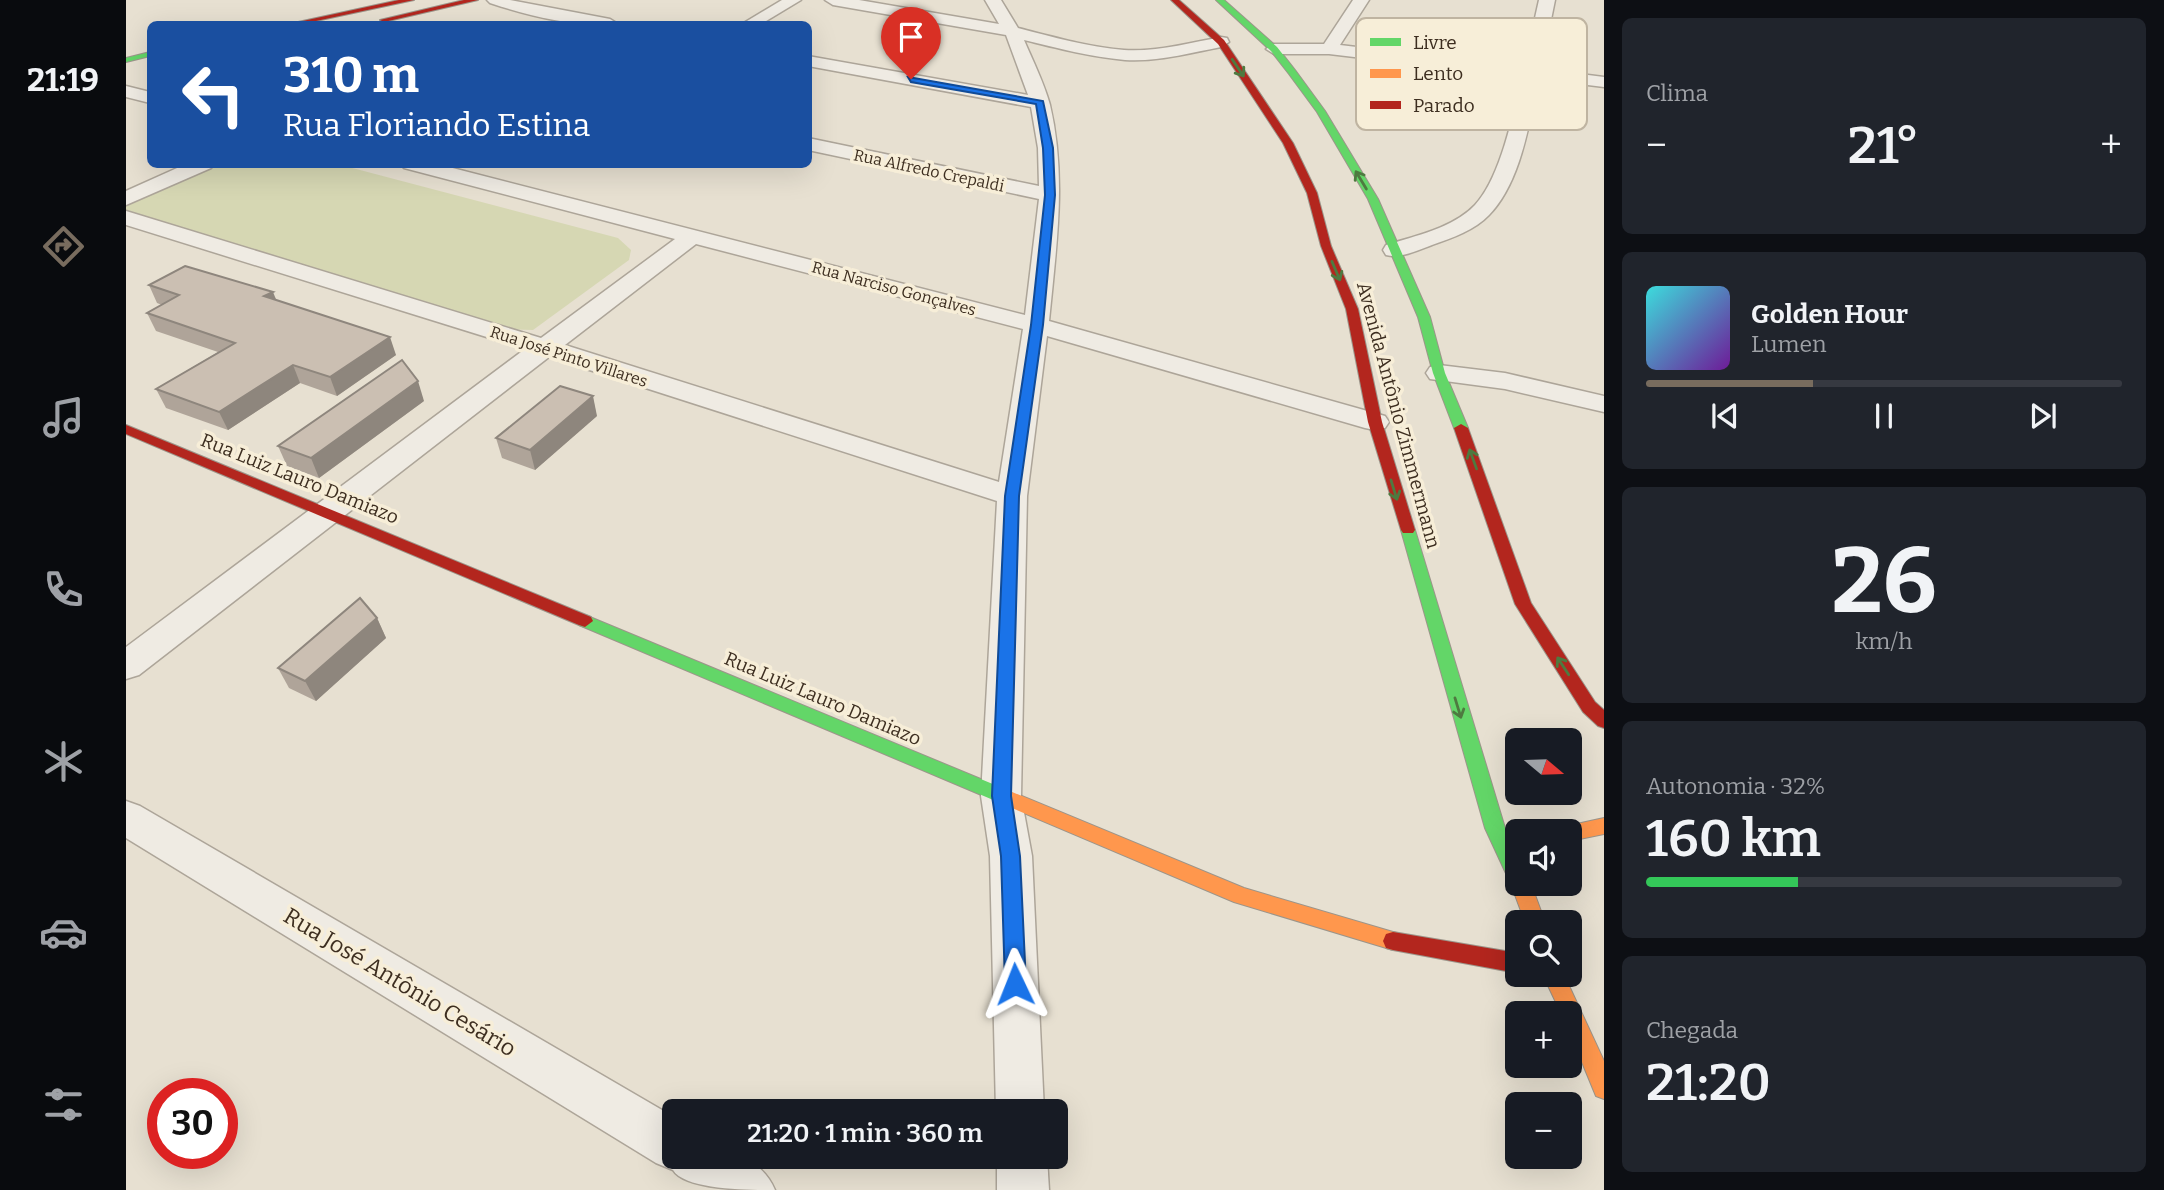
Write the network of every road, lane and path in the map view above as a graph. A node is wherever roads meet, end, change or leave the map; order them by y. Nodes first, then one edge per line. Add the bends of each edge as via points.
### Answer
1 (410, 0) edge
2 (474, 0) edge
3 (495, 0) edge
4 (793, 0) edge
5 (834, 0) edge
6 (993, 0) edge
7 (1175, 0) edge
8 (1220, 0) edge
9 (1361, 0) edge
10 (1547, 0) edge
11 (1544, 18) edge
12 (308, 21) edge
13 (375, 21) edge
14 (594, 21) edge
15 (755, 21) edge
16 (1010, 31) junction
17 (1221, 42) junction
18 (1274, 49) junction
19 (1329, 49) junction
20 (1356, 52) edge
21 (147, 55) edge
22 (126, 60) edge
23 (812, 62) edge
24 (147, 69) edge
25 (126, 74) edge
26 (126, 91) edge
27 (147, 97) edge
28 (1040, 103) junction
29 (1516, 130) edge
30 (812, 146) edge
31 (195, 168) edge
32 (428, 168) edge
33 (499, 168) edge
34 (479, 180) junction
35 (1050, 195) junction
36 (126, 199) edge
37 (126, 218) edge
38 (694, 236) junction
39 (1394, 250) junction
40 (1037, 325) junction
41 (547, 349) junction
42 (1439, 373) junction
43 (1604, 404) edge
44 (1375, 422) junction
45 (126, 429) edge
46 (1012, 496) junction
47 (327, 511) junction
48 (126, 666) edge
49 (1604, 720) edge
50 (1001, 796) junction
51 (126, 818) edge
52 (1604, 826) edge
53 (1582, 831) edge
54 (1505, 847) edge
55 (1505, 961) edge
56 (1559, 987) edge
57 (1604, 1088) edge
58 (1020, 1099) edge
59 (662, 1138) edge
60 (713, 1169) edge
61 (1022, 1169) edge
62 (749, 1190) edge
63 (1023, 1190) edge

1 - 12 street
2 - 13 street
3 - 14 street
4 - 15 street
5 - 16 street
6 - 16 street
7 - 17 street, Avenida Antônio Zimmermann
8 - 18 street
9 - 19 street
10 - 11 street
16 - 17 street via 1126,55
16 - 28 street
17 -> 44 street, Avenida Antônio Zimmermann via 1288,143 1312,194 1326,246 1352,309
18 - 19 street
39 -> 18 street via 1373,200 1321,111
19 - 20 street
21 - 22 street
23 - 28 street
24 - 25 street
26 - 27 street
28 - 35 street
29 - 39 street via 1490,202 1449,231
30 - 35 street, Rua Alfredo Crepaldi
31 - 36 street
32 - 34 street, Rua Narciso Gonçalves
33 - 34 street
34 - 38 street, Rua Narciso Gonçalves
35 - 40 street
37 - 41 street, Rua José Pinto Villares
38 - 40 street, Rua Narciso Gonçalves
38 - 41 street
39 - 42 street via 1424,317
40 - 44 street, Rua Narciso Gonçalves
40 - 46 street
41 - 46 street, Rua José Pinto Villares
41 - 47 street
42 - 43 street via 1505,381
49 -> 42 street via 1590,707 1523,604
44 -> 54 street, Avenida Antônio Zimmermann
45 - 47 street, Rua Luiz Lauro Damiazo
46 - 50 street
47 - 48 street
47 - 50 street, Rua Luiz Lauro Damiazo
50 - 55 street, Rua Luiz Lauro Damiazo via 1241,896 1386,940
50 - 58 street via 1011,856
51 - 59 street, Rua José Antônio Cesário
52 - 53 street
56 - 57 street
60 - 62 street
61 - 63 street

